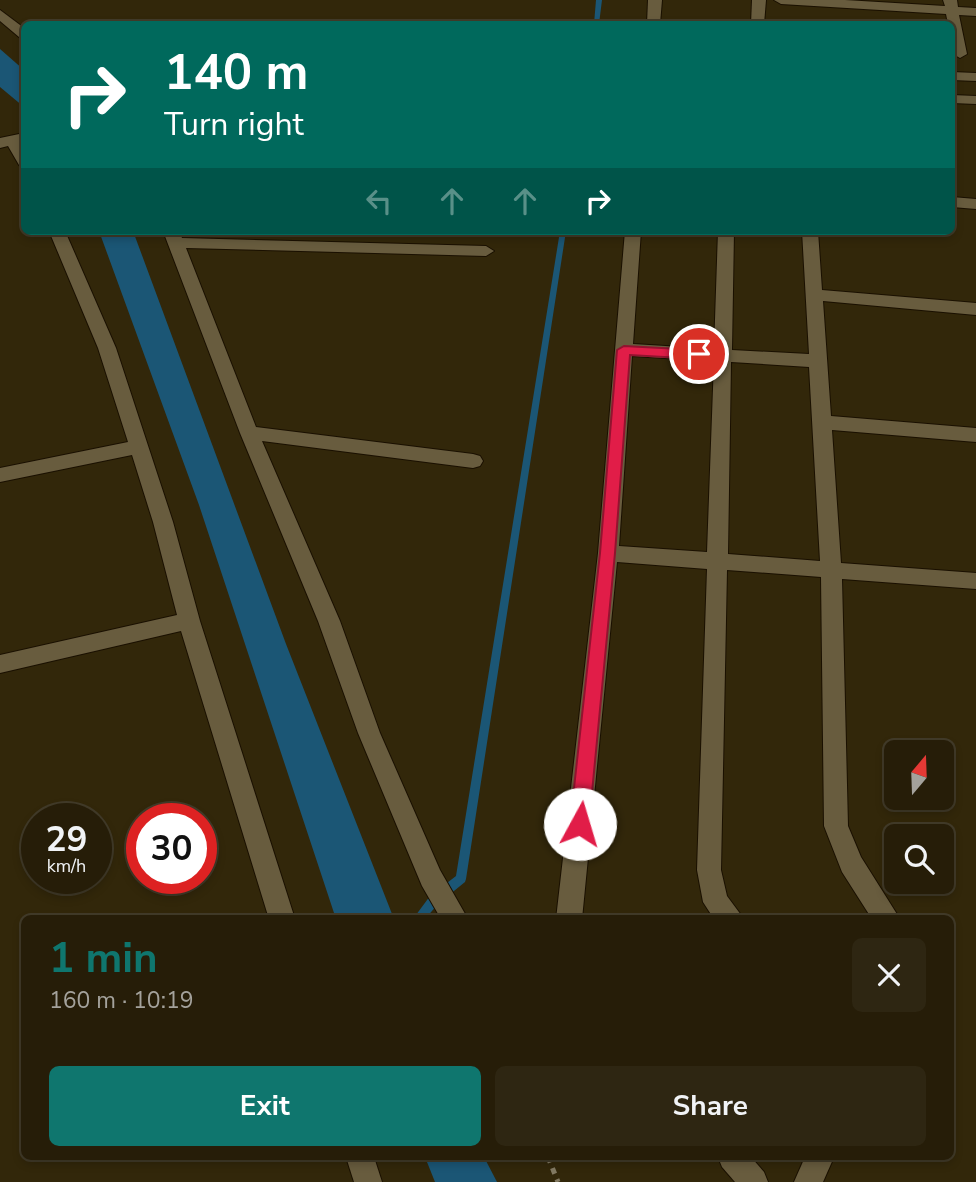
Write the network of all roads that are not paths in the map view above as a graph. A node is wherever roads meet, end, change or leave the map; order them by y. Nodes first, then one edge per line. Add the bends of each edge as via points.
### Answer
1 (655, 0) edge
2 (758, 0) edge
3 (781, 0) edge
4 (951, 5) edge
5 (976, 12) edge
6 (0, 13) edge
7 (654, 21) edge
8 (758, 21) edge
9 (21, 31) edge
10 (956, 54) edge
11 (976, 55) edge
12 (955, 76) edge
13 (976, 77) edge
14 (955, 99) edge
15 (974, 100) edge
16 (976, 118) edge
17 (12, 140) edge
18 (21, 156) edge
19 (955, 202) edge
20 (976, 204) edge
21 (59, 235) edge
22 (633, 235) edge
23 (726, 235) edge
24 (810, 235) edge
25 (174, 237) edge
26 (486, 251) dead end
27 (814, 295) junction
28 (976, 309) edge
29 (624, 350) junction
30 (724, 356) junction
31 (818, 361) junction
32 (821, 422) junction
33 (249, 433) junction
34 (976, 435) edge
35 (139, 447) junction
36 (473, 461) dead end
37 (0, 475) edge
38 (607, 553) junction
39 (717, 563) junction
40 (831, 569) junction
41 (976, 581) edge
42 (189, 621) junction
43 (0, 664) edge
44 (281, 915) edge
45 (453, 915) edge
46 (569, 915) edge
47 (727, 915) edge
48 (884, 915) edge
49 (361, 1160) edge
50 (735, 1160) edge
51 (819, 1160) edge
52 (368, 1182) edge
53 (754, 1182) edge
54 (808, 1182) edge

1 - 7 street
2 - 8 street
3 - 4 street
4 - 5 street
6 - 9 street
10 - 11 street
12 - 13 street
14 - 15 street
15 - 16 street
17 - 18 street
19 - 20 street
21 - 35 street via 107,348
22 - 29 street
23 - 30 street
24 - 27 street
25 - 26 street
25 - 33 street
27 - 28 street
27 - 31 street
29 - 30 street
29 - 38 street
30 - 31 street
30 - 39 street
31 - 32 street
32 - 34 street
32 - 40 street
33 - 36 street
33 - 45 street via 329,621 369,733 431,878
35 - 37 street
35 - 42 street
38 - 39 street
38 - 46 street
39 - 40 street
39 - 47 street via 709,870 716,902
40 - 41 street
40 - 48 street via 836,826 850,864
42 - 43 street
42 - 44 street
49 - 52 street
50 - 53 street
51 - 54 street

